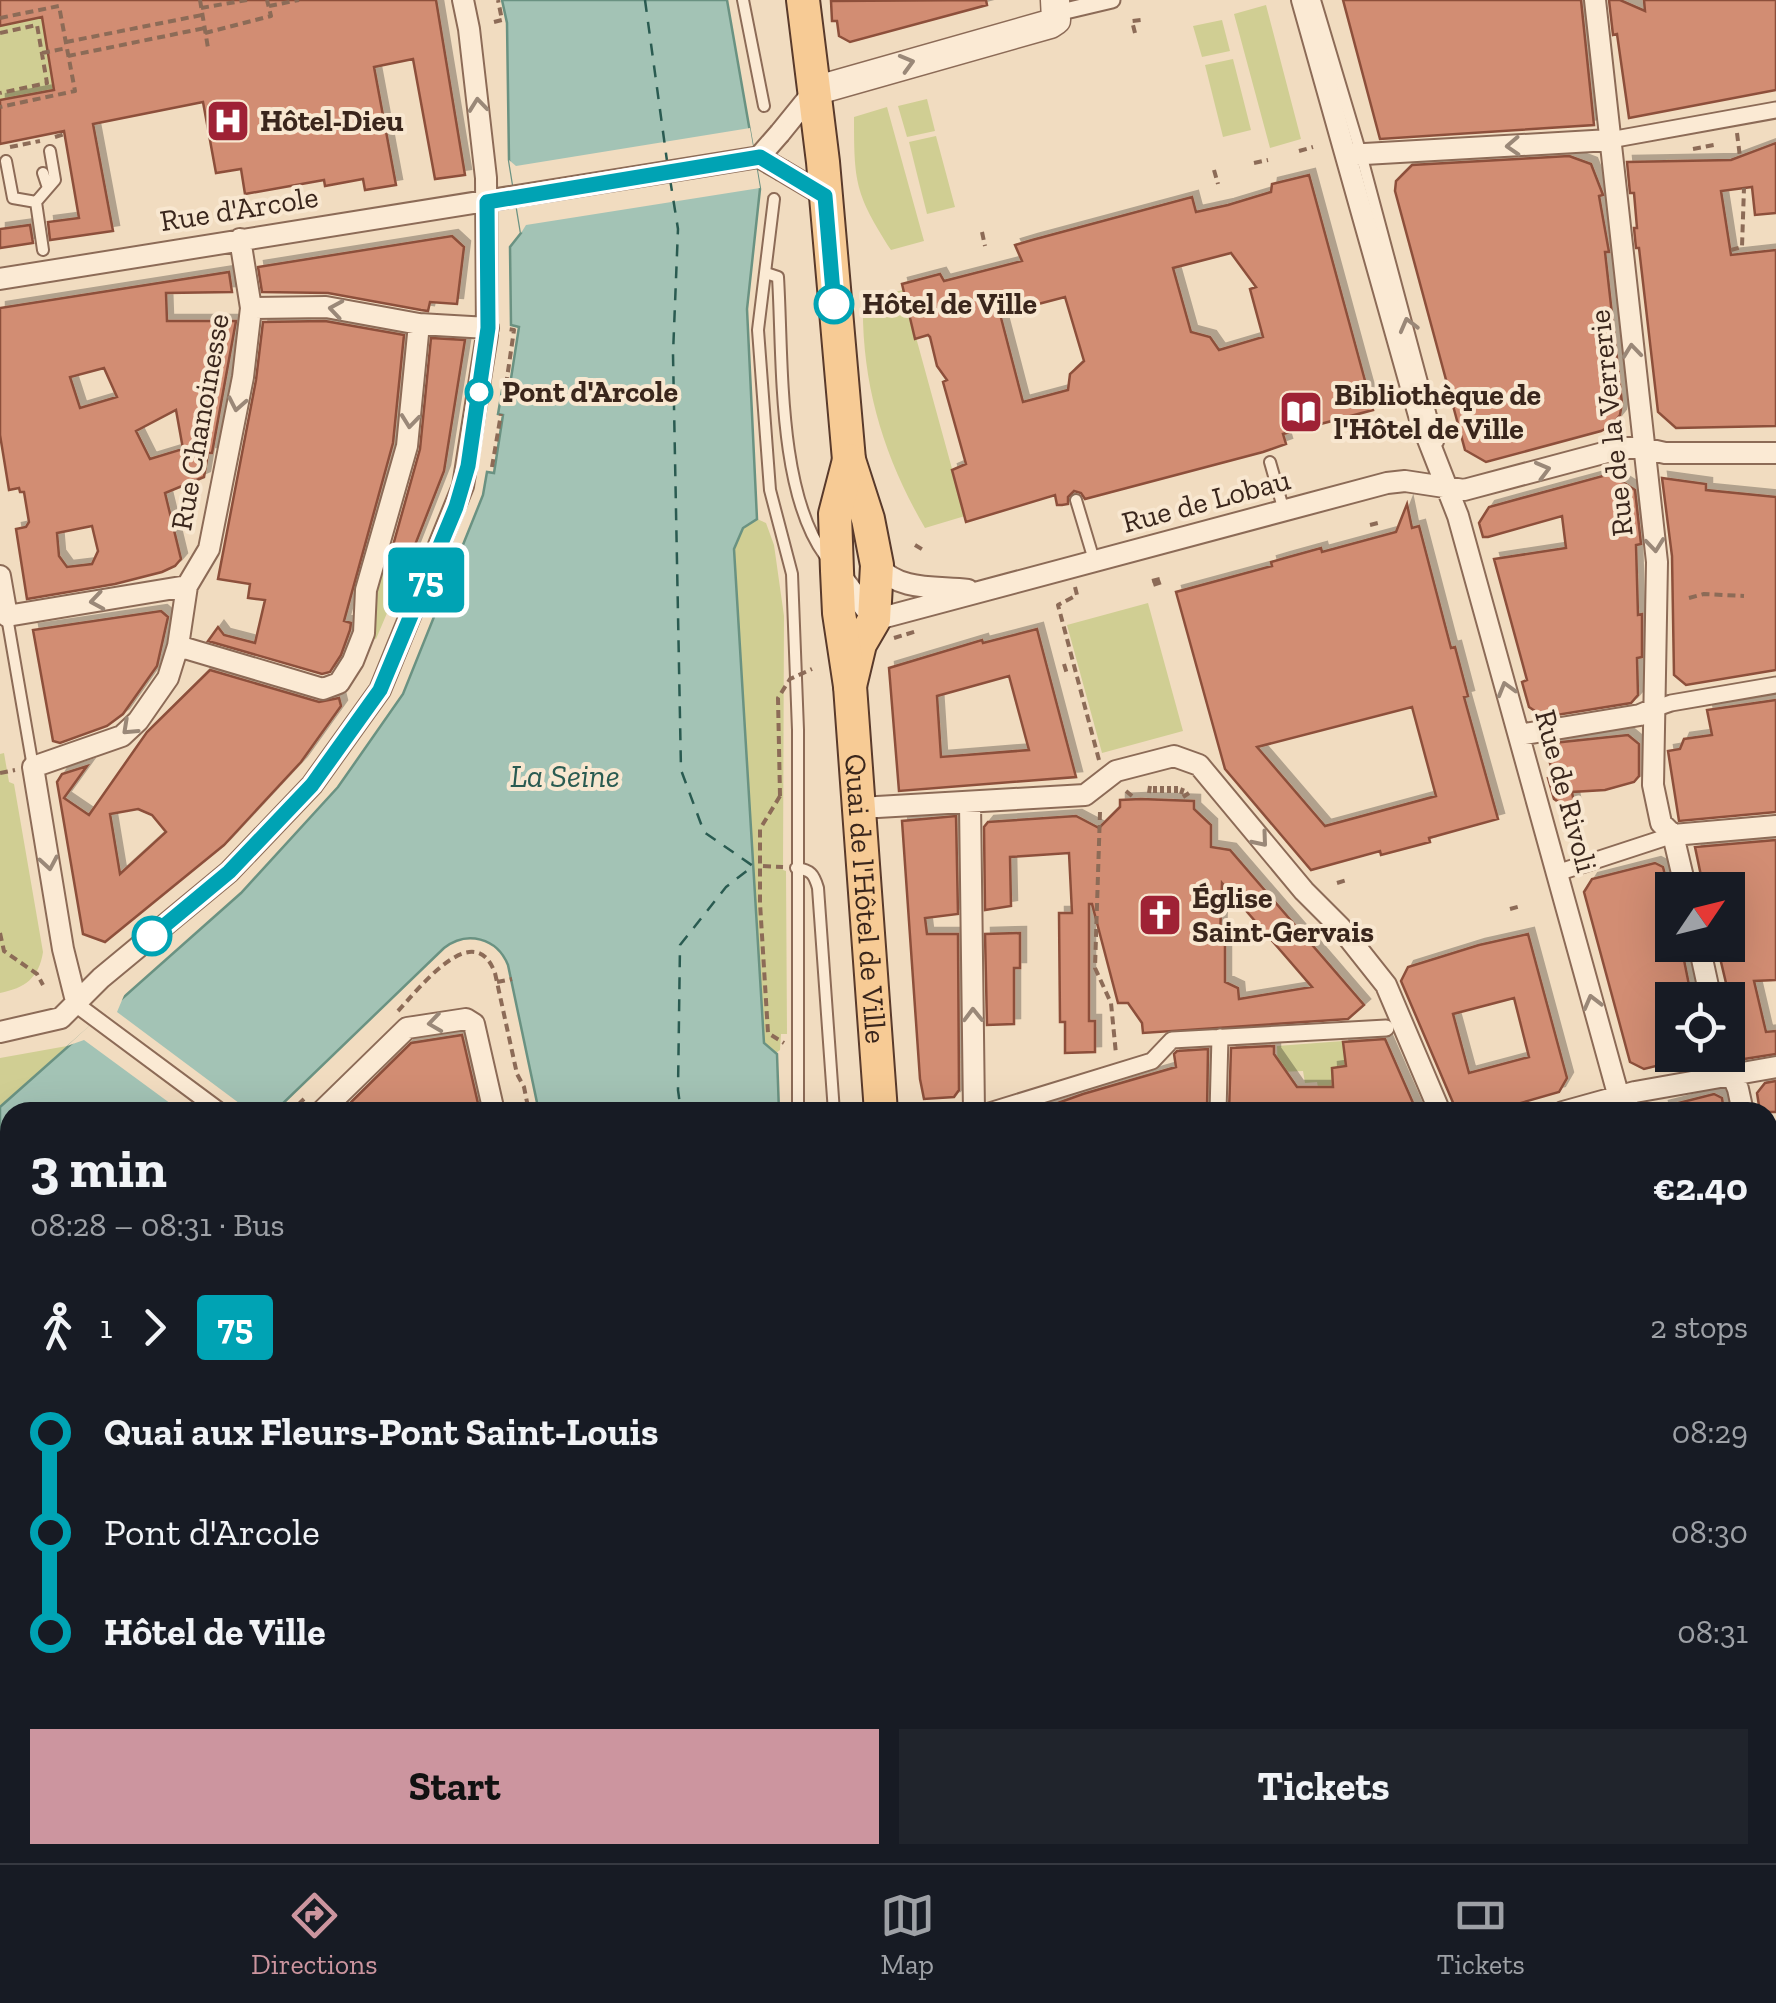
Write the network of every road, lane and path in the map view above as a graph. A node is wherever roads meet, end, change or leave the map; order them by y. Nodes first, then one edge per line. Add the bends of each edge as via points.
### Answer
1 (200, 0) edge
2 (246, 0) edge
3 (299, 0) edge
4 (463, 0) edge
5 (498, 0) edge
6 (743, 0) edge
7 (803, 0) edge
8 (1112, 0) edge
9 (1302, 0) edge
10 (1315, 0) edge
11 (1595, 0) edge
12 (268, 3) edge
13 (1056, 6) edge
14 (201, 11) junction
15 (34, 12) junction
16 (0, 18) edge
17 (1140, 20) dead end
18 (494, 22) dead end
19 (37, 25) junction
20 (205, 30) junction
21 (0, 32) edge
22 (1134, 34) dead end
23 (66, 45) junction
24 (208, 48) dead end
25 (42, 53) junction
26 (68, 56) junction
27 (47, 83) junction
28 (814, 90) junction
29 (0, 92) edge
30 (49, 97) junction
31 (764, 106) dead end
32 (0, 107) edge
33 (1776, 110) edge
34 (1734, 119) junction
35 (1610, 140) junction
36 (18, 145) dead end
37 (49, 145) joint
38 (1714, 145) dead end
39 (1313, 147) dead end
40 (1693, 149) dead end
41 (1300, 151) dead end
42 (1346, 155) junction
43 (1740, 156) dead end
44 (760, 157) junction
45 (1268, 160) dead end
46 (6, 162) dead end
47 (1254, 163) dead end
48 (1214, 170) dead end
49 (43, 172) dead end
50 (1218, 184) dead end
51 (48, 188) junction
52 (1744, 188) dead end
53 (825, 196) junction
54 (774, 198) dead end
55 (36, 202) junction
56 (487, 202) junction
57 (982, 232) dead end
58 (240, 240) junction
59 (985, 246) dead end
60 (43, 250) dead end
61 (1730, 250) dead end
62 (766, 274) junction
63 (0, 279) edge
64 (250, 308) junction
65 (420, 324) junction
66 (498, 328) junction
67 (506, 385) dead end
68 (500, 414) dead end
69 (1376, 428) dead end
70 (1360, 433) dead end
71 (1644, 448) junction
72 (1776, 452) edge
73 (849, 460) junction
74 (1270, 462) dead end
75 (492, 467) dead end
76 (1448, 487) junction
77 (1076, 500) dead end
78 (1284, 512) junction
79 (1382, 522) dead end
80 (1370, 525) dead end
81 (915, 544) dead end
82 (924, 550) dead end
83 (1094, 560) junction
84 (877, 566) junction
85 (837, 570) junction
86 (0, 576) edge
87 (1074, 582) dead end
88 (187, 586) junction
89 (980, 592) junction
90 (1744, 596) dead end
91 (1689, 598) dead end
92 (7, 616) junction
93 (879, 630) junction
94 (917, 632) dead end
95 (178, 646) junction
96 (1064, 664) dead end
97 (820, 668) dead end
98 (1067, 674) dead end
99 (850, 686) junction
100 (1776, 686) edge
101 (1654, 709) junction
102 (1519, 734) junction
103 (33, 767) junction
104 (1094, 772) dead end
105 (1128, 790) dead end
106 (1174, 792) joint
107 (1133, 795) dead end
108 (970, 803) junction
109 (860, 808) junction
110 (1104, 809) dead end
111 (1776, 826) edge
112 (1673, 836) junction
113 (762, 866) junction
114 (796, 868) junction
115 (1682, 872) edge
116 (1557, 873) junction
117 (1347, 880) dead end
118 (1336, 883) dead end
119 (1521, 906) dead end
120 (1510, 909) dead end
121 (0, 933) edge
122 (2, 952) edge
123 (512, 979) dead end
124 (497, 982) dead end
125 (43, 985) dead end
126 (77, 1005) junction
127 (1394, 1028) junction
128 (0, 1032) edge
129 (1220, 1037) junction
130 (784, 1042) dead end
131 (1745, 1065) edge
132 (1776, 1067) edge
133 (1117, 1070) junction
134 (1705, 1072) edge
135 (1731, 1072) edge
136 (517, 1074) dead end
137 (509, 1086) dead end
138 (305, 1098) dead end
139 (206, 1102) edge
140 (301, 1102) edge
141 (332, 1102) edge
142 (492, 1102) edge
143 (798, 1102) edge
144 (833, 1102) edge
145 (881, 1102) edge
146 (974, 1102) edge
147 (1017, 1102) edge
148 (1218, 1102) edge
149 (1435, 1102) edge
150 (1615, 1102) edge
151 (1618, 1102) edge
152 (1741, 1102) edge

1 - 14 path
2 - 14 path
3 - 12 path
56 -> 4 street
5 - 18 path via 502,20
6 - 31 lane
7 - 28 main road, Quai de l'Hôtel de Ville
8 - 13 street
9 - 42 street, Rue de Rivoli
10 - 42 lane, Rue de Rivoli
11 - 35 street, Rue de la Verrerie
12 - 20 path via 271,16
28 -> 13 street via 1050,24
14 - 20 path
14 - 23 path
15 - 16 path
15 - 19 path
15 - 23 path via 60,6
17 - 22 path via 1132,22
19 - 21 path
19 - 25 path
20 - 24 path
20 - 26 path
23 - 25 path
23 - 26 path
25 - 27 path
26 - 30 path via 75,92
27 - 29 path
27 - 30 path
28 - 44 street, bridge
28 - 53 main road, Quai de l'Hôtel de Ville
30 - 32 path
33 - 34 street
34 - 35 street
34 - 43 path
35 -> 42 street
71 -> 35 street, Rue de la Verrerie
36 - 37 path
37 - 51 lane via 55,180
38 - 40 path
39 - 41 path
76 -> 42 street, Rue de Rivoli via 1420,419
44 - 53 street, bridge
44 - 56 street
45 - 47 path
46 - 55 lane via 12,198
48 - 50 path
49 - 51 lane
51 - 55 lane
52 - 61 path via 1742,247
53 - 73 main road, Quai de l'Hôtel de Ville
54 - 62 lane
55 - 60 lane
56 - 58 street, Rue d'Arcole
56 - 66 street
57 - 59 path
58 - 63 street, Rue d'Arcole
58 - 64 street, Rue Chanoinesse
62 - 85 lane via 778,278 795,488 806,522
62 - 114 lane via 758,330 770,490 792,574
65 -> 64 street via 326,307
64 -> 88 street, Rue Chanoinesse via 209,549
65 - 66 street
65 -> 95 street via 407,446 366,590 364,633 339,683 330,689
66 - 67 path via 514,330
66 - 126 street via 463,486 380,690 312,785 243,858
68 - 75 path
69 - 70 path
71 - 72 street, Rue de Lobau
76 -> 71 street, Rue de Lobau via 1464,490
71 -> 101 street, Rue de la Verrerie via 1657,562
73 - 84 main road, Quai de l'Hôtel de Ville
73 - 85 main road, Quai de l'Hôtel de Ville via 835,514
74 - 78 lane
76 - 78 street, Rue de Lobau via 1387,483
102 -> 76 street, Rue de Rivoli
77 - 83 lane
78 - 83 street, Rue de Lobau
79 - 80 path
81 - 82 path
83 - 89 street, Rue de Lobau
84 - 89 street, Rue de Lobau via 900,582
84 - 93 main road, Quai de l'Hôtel de Ville
85 - 93 street
85 - 99 main road, Quai de l'Hôtel de Ville
86 - 92 street
87 - 104 path via 1077,594 1058,605 1100,758
88 -> 92 street
88 - 95 street, Rue Chanoinesse
89 - 93 street, Rue de Lobau
90 - 91 path
92 - 103 lane
93 - 94 path
93 - 99 main road, Quai de l'Hôtel de Ville via 860,644
95 -> 103 street, Rue Chanoinesse via 168,678 127,732
96 - 98 path
97 - 113 path, bridge via 790,679 778,698 780,796 760,829
99 - 109 main road, Quai de l'Hôtel de Ville
100 - 101 street
101 - 102 street
101 - 112 street, Rue de la Verrerie via 1654,785 1662,823
102 - 116 street, Rue de Rivoli
103 -> 126 street
105 - 107 path
106 - 106 path via 1153,786
108 - 109 street
108 -> 127 street via 1085,795 1116,771 1174,756 1199,765 1372,966 1386,985
146 -> 108 street
109 - 145 main road, Quai de l'Hôtel de Ville
110 - 133 path via 1096,968 1110,1003
111 - 112 street
112 - 115 street, Rue de la Verrerie
112 - 116 street
113 - 114 path
113 - 130 path via 768,1034
114 - 143 lane
114 - 144 lane via 814,874 818,888
150 -> 116 street, Rue de Rivoli
117 - 118 path
119 - 120 path
121 - 122 path
122 - 125 path
123 - 124 path
126 - 128 street via 54,1021
126 - 139 street
127 - 129 street
127 - 149 street
129 - 133 street via 1172,1040 1152,1061
129 - 148 street
131 - 132 street
133 - 147 street
134 - 151 street
135 - 152 street
136 - 137 path
138 - 140 path
142 -> 141 street via 475,1027 466,1018 407,1028

